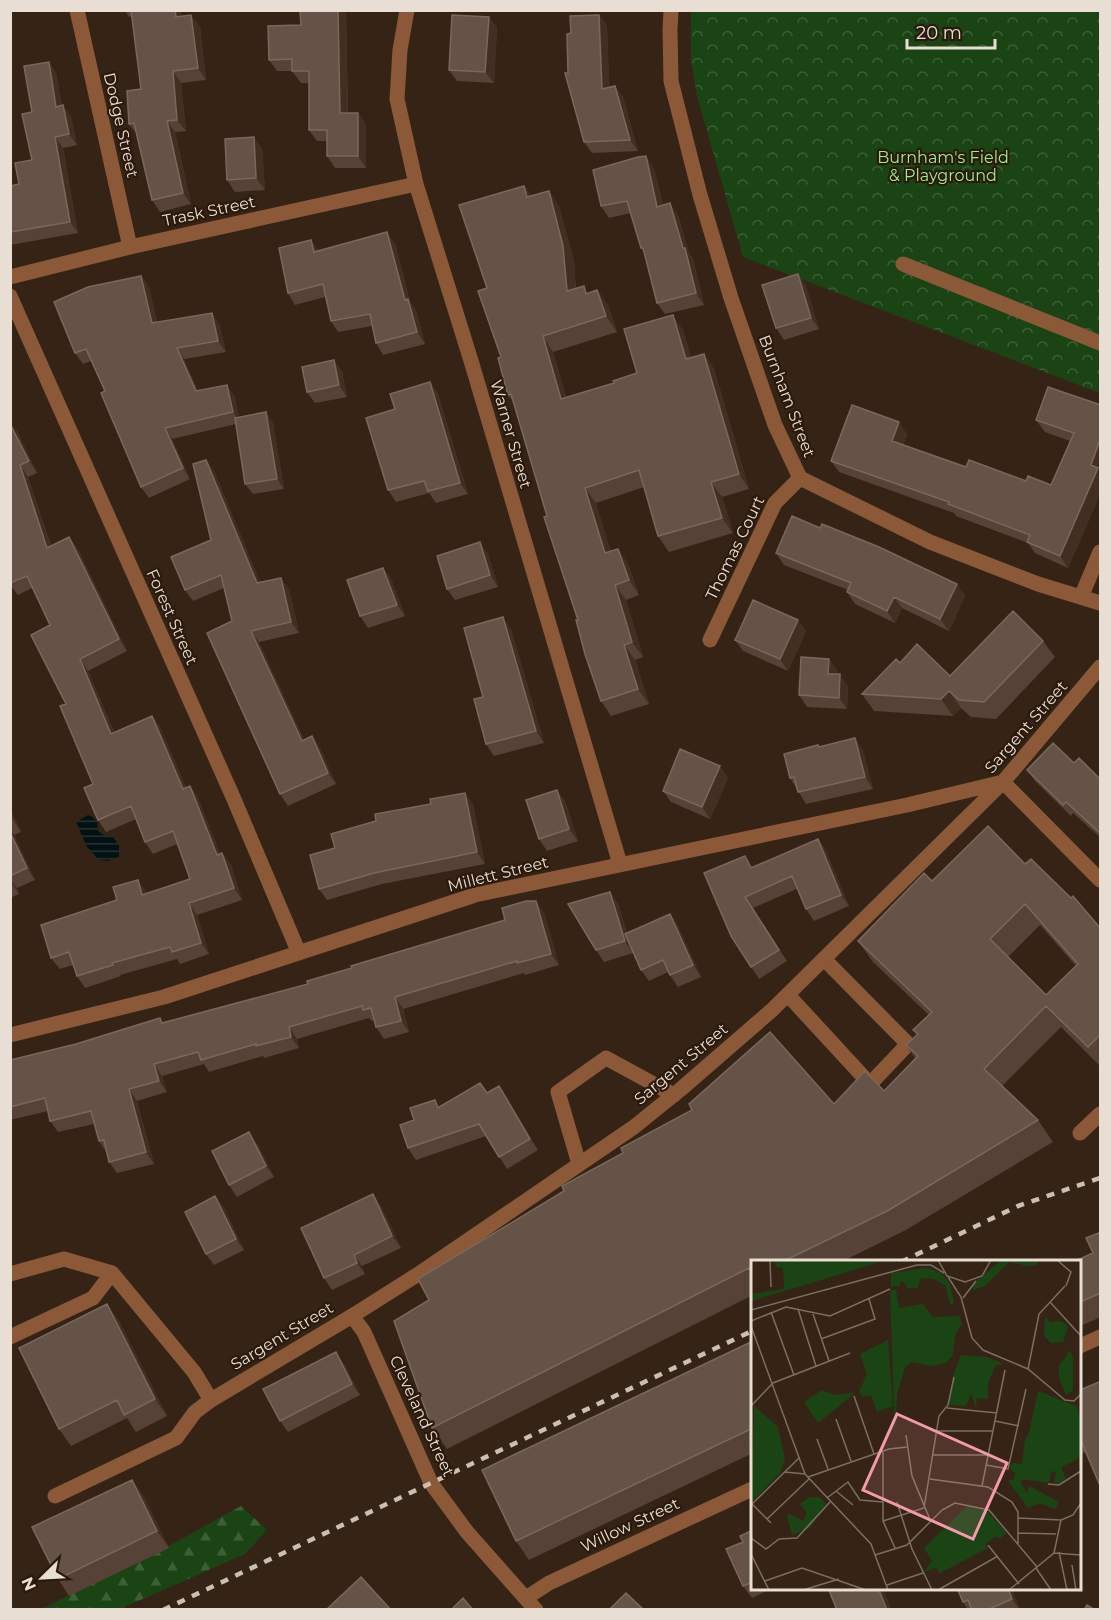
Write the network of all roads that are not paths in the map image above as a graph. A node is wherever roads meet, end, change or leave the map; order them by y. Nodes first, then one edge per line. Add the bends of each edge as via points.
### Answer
1 (77, 10) edge
2 (407, 10) edge
3 (671, 10) edge
4 (416, 184) junction
5 (130, 247) junction
6 (903, 264) dead end
7 (10, 277) edge
8 (10, 296) edge
9 (1101, 343) edge
10 (800, 478) junction
11 (1101, 552) edge
12 (1081, 597) junction
13 (1101, 603) edge
14 (710, 640) dead end
15 (1101, 668) edge
16 (1003, 782) junction
17 (620, 864) junction
18 (1101, 880) edge
19 (299, 953) junction
20 (824, 959) junction
21 (788, 994) junction
22 (10, 1035) edge
23 (674, 1095) junction
24 (1101, 1114) edge
25 (1080, 1133) dead end
26 (579, 1164) junction
27 (112, 1273) junction
28 (10, 1274) edge
29 (352, 1316) junction
30 (10, 1337) edge
31 (1101, 1337) edge
32 (1081, 1346) edge
33 (211, 1400) junction
34 (751, 1490) edge
35 (55, 1497) dead end
36 (531, 1604) edge

1 - 5 street, Dodge Street
2 - 4 street, Warner Street via 397,99
3 - 10 street, Burnham Street via 671,81 700,195 730,298 776,425
4 - 5 street, Trask Street
4 - 17 street, Warner Street
5 - 7 street, Trask Street
6 - 9 street
8 - 19 street, Forest Street
10 - 12 street, Burnham Street via 930,542
10 - 14 street, Thomas Court via 775,503
11 - 12 street
12 - 13 street, Burnham Street
15 - 16 street, Sargent Street
16 - 17 street, Millett Street
16 - 18 street
16 - 20 street, Sargent Street
17 - 19 street, Millett Street via 475,895
19 - 22 street, Millett Street via 164,997
20 - 21 street, Sargent Street
20 - 21 street via 909,1044 870,1084
21 - 23 street, Sargent Street
23 - 26 street, Sargent Street
23 - 26 street via 606,1058 558,1092
24 - 25 street
26 - 29 street, Sargent Street
27 - 28 street via 64,1259
27 - 30 street via 93,1298
27 - 33 street via 194,1372
29 - 33 street, Sargent Street
29 - 36 street, Cleveland Street via 364,1332 431,1483 467,1533
31 - 32 street
33 - 35 street, Sargent Street via 195,1412 176,1438
34 - 36 street, Willow Street via 549,1583

